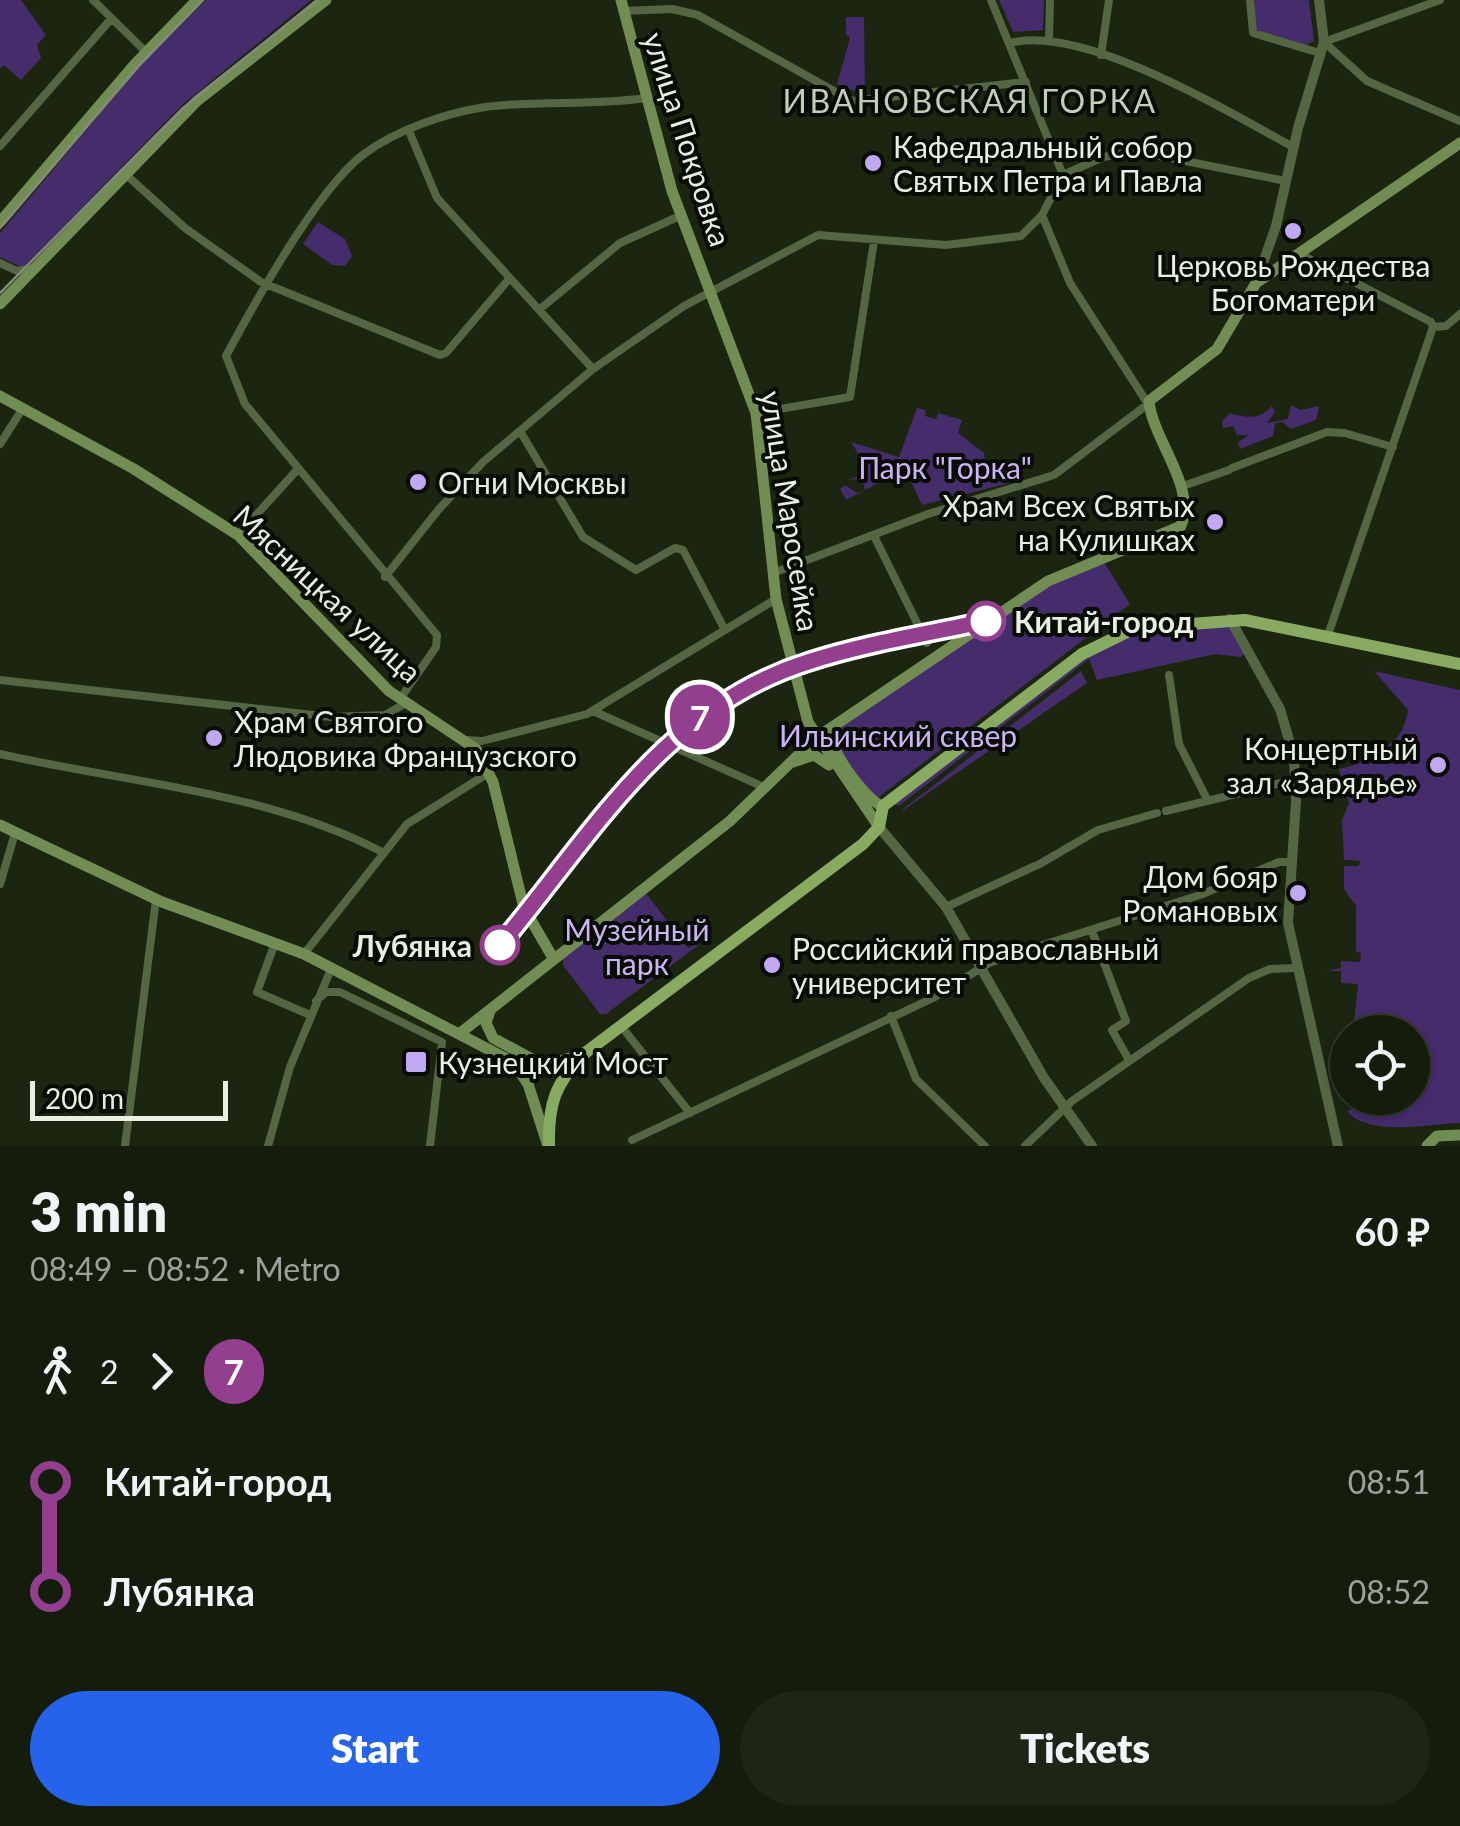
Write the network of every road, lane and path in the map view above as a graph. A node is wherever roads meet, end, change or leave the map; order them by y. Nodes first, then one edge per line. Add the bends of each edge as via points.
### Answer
1 (93, 0) edge
2 (198, 0) edge
3 (326, 0) edge
4 (991, 0) edge
5 (1050, 0) edge
6 (1110, 0) edge
7 (1250, 0) edge
8 (1319, 0) edge
9 (1440, 0) edge
10 (622, 5) edge
11 (111, 18) junction
12 (1049, 39) junction
13 (1010, 43) junction
14 (1322, 47) junction
15 (146, 52) junction
16 (1101, 56) junction
17 (1026, 82) junction
18 (646, 98) junction
19 (1460, 121) edge
20 (408, 131) junction
21 (1460, 142) edge
22 (0, 146) edge
23 (1293, 147) junction
24 (123, 172) junction
25 (1063, 175) junction
26 (1286, 181) junction
27 (682, 215) junction
28 (1042, 216) junction
29 (0, 222) edge
30 (874, 241) junction
31 (1302, 256) junction
32 (0, 263) edge
33 (34, 267) junction
34 (509, 279) junction
35 (1256, 283) junction
36 (268, 286) junction
37 (712, 292) junction
38 (0, 304) edge
39 (540, 310) junction
40 (1460, 314) edge
41 (1433, 327) junction
42 (593, 369) junction
43 (0, 396) edge
44 (1148, 404) junction
45 (23, 408) junction
46 (756, 413) junction
47 (520, 431) junction
48 (0, 444) edge
49 (1393, 447) junction
50 (297, 470) junction
51 (1180, 487) junction
52 (238, 536) junction
53 (874, 536) junction
54 (773, 573) junction
55 (385, 577) junction
56 (776, 600) junction
57 (1230, 620) junction
58 (725, 630) junction
59 (1328, 635) junction
60 (931, 650) junction
61 (1460, 664) edge
62 (1170, 679) dead end
63 (0, 680) edge
64 (403, 701) junction
65 (593, 711) junction
66 (829, 729) junction
67 (816, 738) junction
68 (466, 740) junction
69 (0, 754) edge
70 (781, 771) junction
71 (490, 772) junction
72 (1297, 780) junction
73 (766, 788) junction
74 (850, 788) junction
75 (1207, 799) junction
76 (883, 806) junction
77 (0, 825) edge
78 (879, 826) junction
79 (14, 833) junction
80 (384, 852) junction
81 (1290, 862) junction
82 (0, 884) edge
83 (156, 898) junction
84 (946, 906) junction
85 (1092, 931) junction
86 (275, 943) junction
87 (304, 954) junction
88 (553, 958) junction
89 (984, 968) junction
90 (1296, 968) junction
91 (332, 969) junction
92 (316, 1001) junction
93 (492, 1007) junction
94 (310, 1015) junction
95 (891, 1016) junction
96 (621, 1026) junction
97 (454, 1031) junction
98 (585, 1053) junction
99 (1126, 1057) junction
100 (1064, 1108) junction
101 (690, 1112) junction
102 (1460, 1136) edge
103 (632, 1140) dead end
104 (125, 1146) edge
105 (268, 1146) edge
106 (430, 1146) edge
107 (548, 1146) edge
108 (985, 1146) edge
109 (1024, 1146) edge
110 (1092, 1146) edge
111 (1338, 1146) edge
112 (1429, 1146) edge

1 - 11 street
2 - 15 main road
3 - 24 main road via 211,88
4 - 13 street
5 - 12 street
6 - 16 street
7 - 14 street via 1253,33
8 - 14 street
9 - 14 street
10 - 17 street via 678,10 716,24 852,101
10 - 18 main road, улица Покровка
11 - 15 street
11 - 22 street
12 - 13 street
12 - 16 street
13 - 17 street
14 - 19 street via 1367,82
14 - 23 street
15 - 29 main road
16 - 23 street via 1172,82
17 - 25 street
18 - 20 street via 490,107
18 - 27 main road, улица Покровка
20 - 34 street via 436,198
20 - 36 street via 366,152 343,174
21 - 31 main road
23 - 26 street
24 - 33 main road
24 - 36 street via 185,228
25 - 26 street via 1136,151
25 - 28 street
26 - 35 street
27 - 37 main road, улица Покровка
27 - 39 street via 620,243
28 - 30 street via 1021,236 984,243
28 - 44 street via 1074,290
30 - 37 street via 815,236
30 - 46 street via 850,397
31 - 35 main road
31 - 41 street
32 - 33 street via 16,271
33 - 38 main road
34 - 36 street via 444,355
34 - 39 street
35 - 44 main road via 1216,349
36 - 50 street via 226,359 245,404
37 - 42 street
37 - 46 main road, улица Маросейка
39 - 42 street
40 - 41 street
41 - 49 street
42 - 47 street
43 - 45 main road, Мясницкая улица
44 - 51 main road
44 - 53 street via 1054,474
45 - 48 street
45 - 52 main road, Мясницкая улица
46 - 54 main road, улица Маросейка
47 - 55 street via 438,508
47 - 58 street via 586,540 636,570 683,550
49 - 51 street via 1327,432
49 - 59 street
50 - 52 street
50 - 55 street
51 - 60 main road via 1184,509 1178,528 1048,581
52 - 64 main road, Мясницкая улица
53 - 54 street
53 - 60 street
54 - 56 main road, улица Маросейка
55 - 64 street via 438,639
56 - 58 street
56 - 67 main road, улица Маросейка
57 - 59 main road
57 - 72 street via 1284,722
57 - 76 main road via 1153,624 1106,640
58 - 65 street
59 - 61 main road
60 - 66 main road
62 - 75 street via 1179,744
63 - 64 street via 331,718 384,715
64 - 68 main road, Мясницкая улица
65 - 68 street
65 - 73 street
66 - 67 main road
66 - 76 main road via 840,758 870,800
67 - 70 main road
67 - 74 main road, улица Маросейка
68 - 71 main road, Мясницкая улица
69 - 80 street via 279,812
70 - 73 main road
70 - 74 main road via 819,756
71 - 80 street via 412,820
71 - 88 main road, Мясницкая улица via 520,897
72 - 75 street
72 - 81 street
73 - 88 main road
74 - 78 main road
75 - 84 street via 1098,830
76 - 78 main road
77 - 79 main road
78 - 84 street
78 - 96 main road
79 - 82 street
79 - 83 main road
80 - 87 street
81 - 85 street
81 - 90 street via 1288,923
83 - 86 main road
83 - 104 street
84 - 89 street
85 - 89 street
85 - 99 street via 1126,1021 1112,1030
86 - 87 main road
86 - 94 street via 257,992
87 - 91 main road
88 - 93 main road
89 - 95 street
89 - 100 street
90 - 99 street via 1248,978
90 - 111 street
91 - 92 street
91 - 97 main road
92 - 94 street
92 - 106 street via 340,992 445,1048
93 - 97 main road
93 - 98 main road via 486,1023 492,1038 538,1063 550,1067
94 - 105 street
95 - 101 street
95 - 108 street via 916,1078
96 - 98 main road
96 - 101 street
97 - 107 main road via 522,1072
98 - 107 main road via 552,1095
99 - 100 street
100 - 109 street
100 - 110 street
101 - 103 street
102 - 112 main road via 1440,1136

